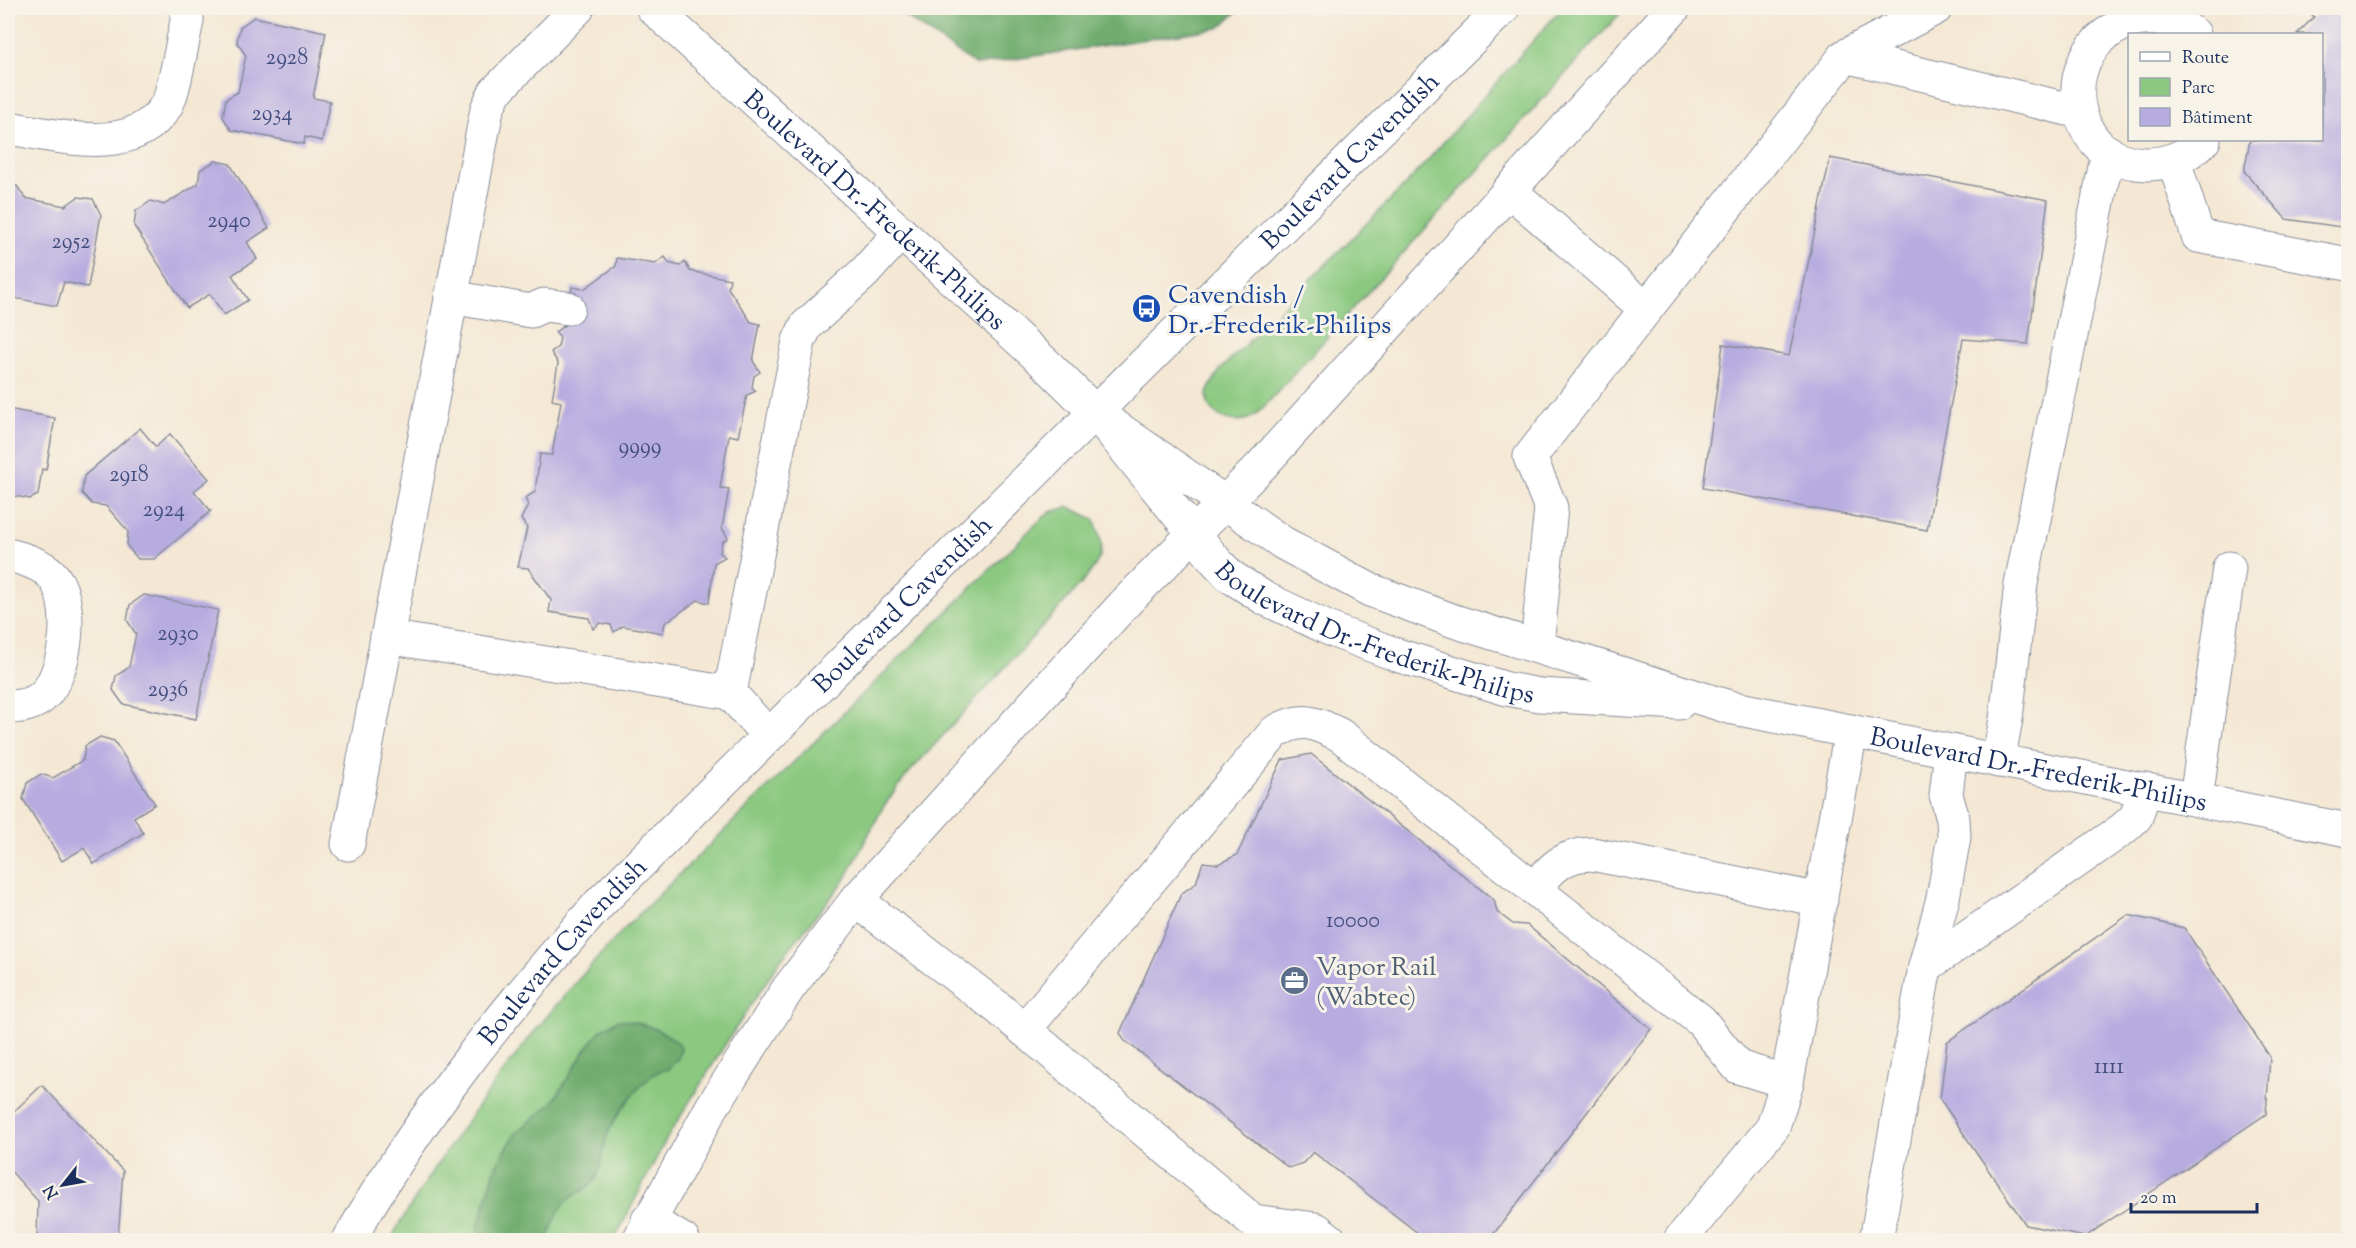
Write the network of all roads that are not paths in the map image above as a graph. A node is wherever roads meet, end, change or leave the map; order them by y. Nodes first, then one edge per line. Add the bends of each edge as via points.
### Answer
1 (187, 8) edge
2 (578, 8) edge
3 (653, 8) edge
4 (1503, 8) edge
5 (1674, 8) edge
6 (1936, 8) edge
7 (2193, 33) edge
8 (1845, 56) junction
9 (2080, 112) junction
10 (8, 128) edge
11 (2203, 141) edge
12 (2108, 152) junction
13 (2174, 160) junction
14 (1509, 190) junction
15 (900, 233) junction
16 (2349, 264) edge
17 (451, 297) junction
18 (568, 308) dead end
19 (1646, 309) junction
20 (1096, 413) junction
21 (1223, 504) junction
22 (1192, 534) junction
23 (8, 555) edge
24 (2229, 568) dead end
25 (387, 637) junction
26 (1537, 645) junction
27 (730, 693) junction
28 (8, 707) edge
29 (1729, 707) junction
30 (1851, 731) junction
31 (768, 735) junction
32 (1951, 751) junction
33 (1998, 761) junction
34 (2145, 789) junction
35 (2196, 799) junction
36 (2349, 830) edge
37 (348, 844) dead end
38 (1534, 888) junction
39 (856, 900) junction
40 (1821, 900) junction
41 (1925, 967) junction
42 (1024, 1030) junction
43 (1787, 1082) junction
44 (644, 1230) edge
45 (349, 1240) edge
46 (683, 1240) edge
47 (1330, 1240) edge
48 (1680, 1240) edge
49 (1876, 1240) edge

1 - 10 main road via 167,105 148,125 119,139 87,140
2 - 17 main road via 489,101
3 - 15 main road, Boulevard Dr.-Frederik-Philips
4 - 20 main road, Boulevard Cavendish
5 - 14 main road
6 - 8 main road
7 - 9 main road via 2163,20 2138,19 2115,27 2096,42 2082,63 2077,87
8 - 9 main road
8 - 19 main road
9 - 12 main road via 2090,134
11 - 13 main road via 2195,150
12 - 13 main road via 2128,162 2152,165
12 - 33 main road via 2020,584
13 - 16 main road via 2198,236
14 - 19 main road
14 - 21 main road
15 - 20 main road, Boulevard Dr.-Frederik-Philips
15 - 27 main road via 866,272 806,326 799,341
17 - 18 main road via 531,311 544,306
17 - 25 main road
19 - 26 main road via 1530,457 1551,508
20 - 21 main road, Boulevard Dr.-Frederik-Philips
20 - 22 main road, Boulevard Dr.-Frederik-Philips
20 - 31 main road, Boulevard Cavendish
21 - 22 main road
21 - 26 main road, Boulevard Dr.-Frederik-Philips via 1283,543 1370,590 1454,621
22 - 29 main road, Boulevard Dr.-Frederik-Philips via 1230,576 1264,598 1334,631 1454,674 1539,695
22 - 39 main road
23 - 28 main road via 50,572 62,591 66,618 63,654 53,682 42,697 22,707
24 - 35 main road
25 - 27 main road
25 - 37 main road
26 - 29 main road, Boulevard Dr.-Frederik-Philips
27 - 31 main road
29 - 30 main road, Boulevard Dr.-Frederik-Philips
30 - 32 main road, Boulevard Dr.-Frederik-Philips
30 - 40 main road
31 - 45 main road, Boulevard Cavendish via 600,903 512,1004 438,1101
32 - 33 main road, Boulevard Dr.-Frederik-Philips
32 - 41 main road via 1946,795 1954,837
33 - 34 main road, Boulevard Dr.-Frederik-Philips
34 - 35 main road, Boulevard Dr.-Frederik-Philips
34 - 41 main road via 2136,817 2123,830
35 - 36 main road, Boulevard Dr.-Frederik-Philips
38 - 40 main road via 1564,859 1592,854
38 - 42 main road via 1340,735 1299,721 1275,732
38 - 43 main road via 1701,1021 1738,1067
39 - 42 main road
39 - 44 main road via 776,1007 712,1107
40 - 43 main road
41 - 49 main road
42 - 47 main road via 1253,1221 1316,1229
43 - 48 main road via 1773,1127
44 - 46 main road

